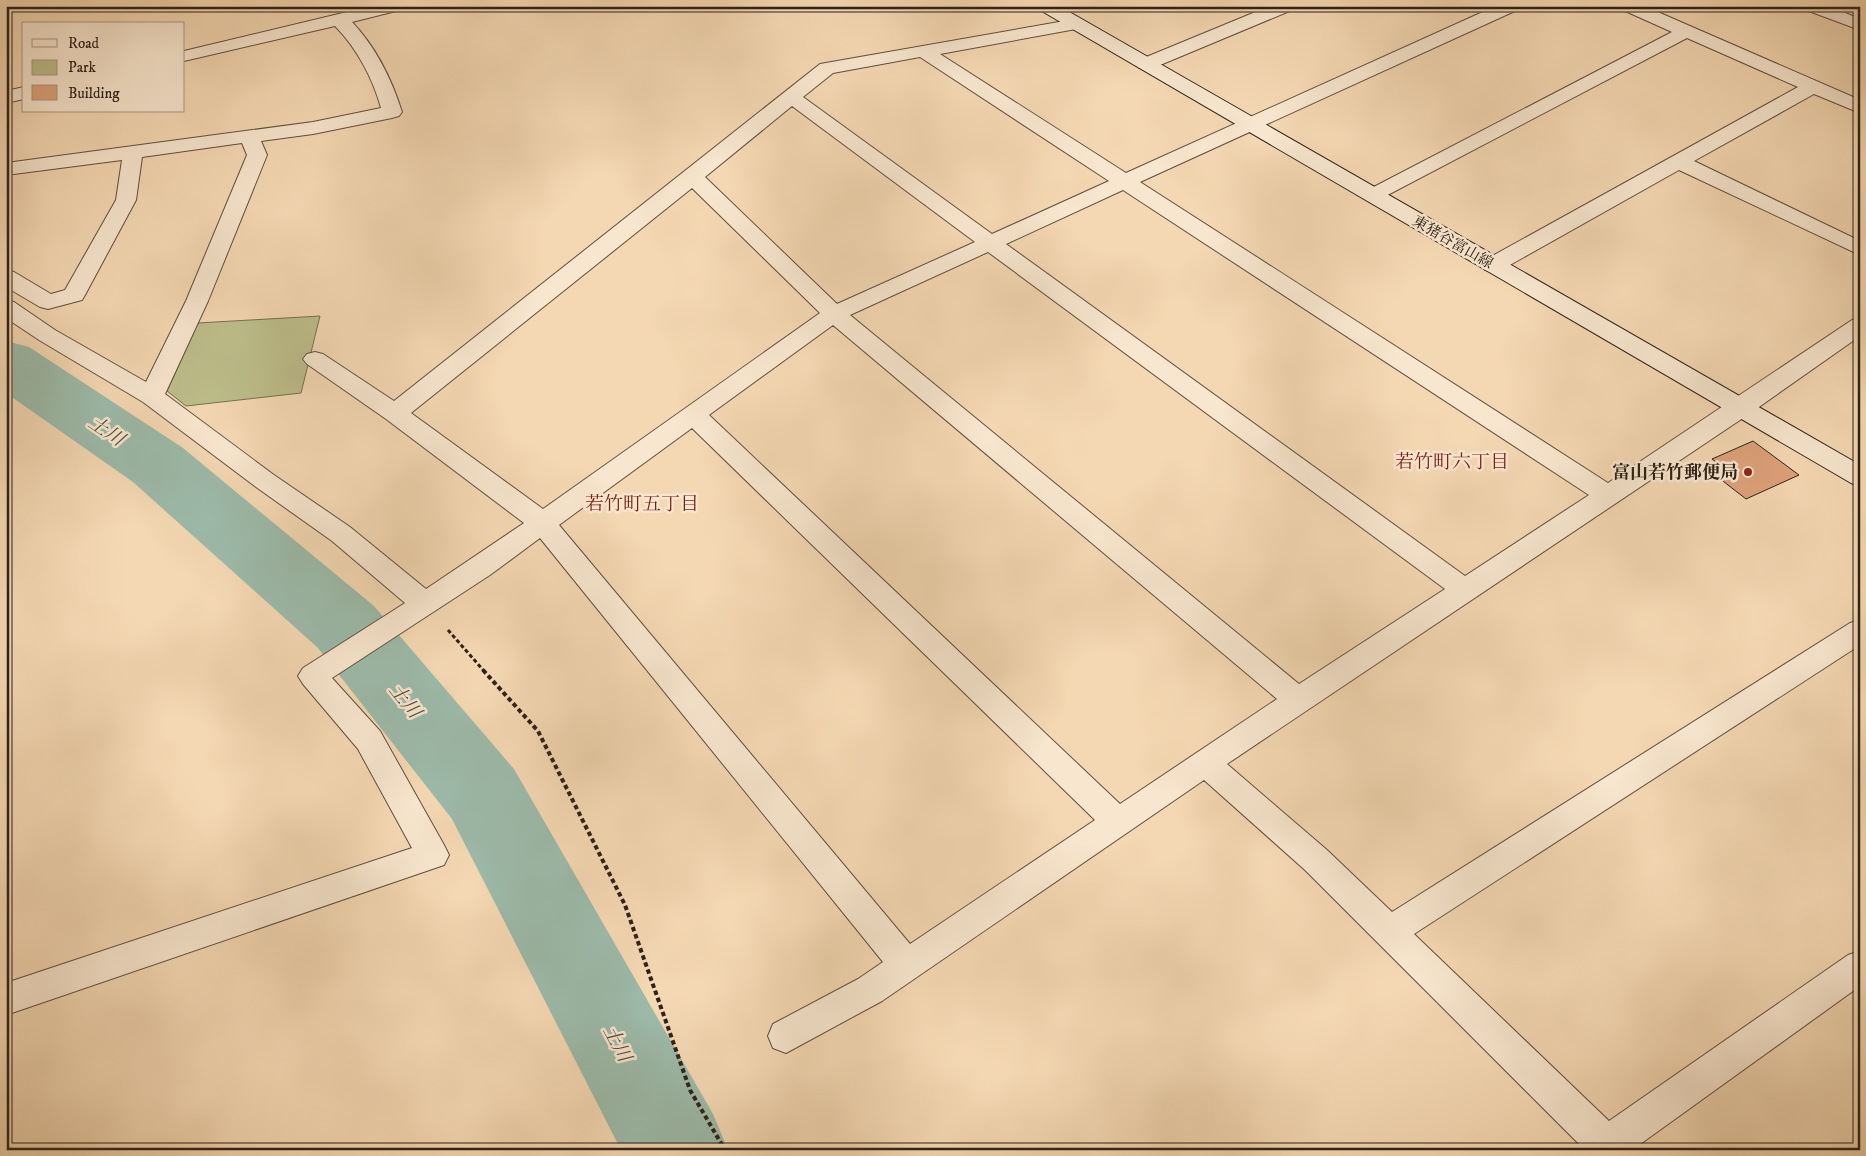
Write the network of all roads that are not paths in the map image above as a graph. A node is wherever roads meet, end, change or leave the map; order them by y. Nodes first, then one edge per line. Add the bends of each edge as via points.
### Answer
1 (394, 6) edge
2 (1286, 6) edge
3 (1511, 6) edge
4 (1629, 6) edge
5 (1812, 6) edge
6 (1064, 12) edge
7 (339, 20) junction
8 (1860, 26) edge
9 (1687, 31) junction
10 (923, 51) junction
11 (185, 56) edge
12 (1146, 64) junction
13 (1814, 86) junction
14 (22, 93) edge
15 (6, 97) edge
16 (791, 97) junction
17 (1860, 106) edge
18 (1250, 124) junction
19 (248, 136) junction
20 (133, 152) junction
21 (1679, 162) junction
22 (6, 168) edge
23 (694, 177) junction
24 (1124, 182) junction
25 (1373, 195) junction
26 (992, 242) junction
27 (1860, 249) edge
28 (1493, 265) junction
29 (6, 277) edge
30 (6, 307) edge
31 (834, 314) junction
32 (1860, 325) edge
33 (315, 359) dead end
34 (152, 396) junction
35 (1740, 408) junction
36 (395, 412) junction
37 (694, 415) junction
38 (1860, 477) edge
39 (1608, 495) junction
40 (543, 523) junction
41 (1465, 590) junction
42 (424, 603) junction
43 (1860, 631) edge
44 (1298, 700) junction
45 (1204, 763) junction
46 (1118, 822) junction
47 (1389, 932) junction
48 (907, 965) junction
49 (1860, 966) edge
50 (6, 999) edge
51 (786, 1036) dead end

1 - 7 street
2 - 12 street
3 - 18 street
4 - 9 street
5 - 8 street
6 - 10 street
6 - 12 street, 東猪谷富山線
7 - 11 street
7 - 19 street via 349,28 381,82 392,112 312,128
9 - 13 street
9 - 25 street
10 - 16 street via 827,68
10 - 24 street
12 - 18 street, 東猪谷富山線
13 - 17 street
13 - 21 street
14 - 15 street
16 - 23 street
16 - 26 street
18 - 24 street
18 - 25 street, 東猪谷富山線
19 - 20 street
19 - 34 street via 257,155 197,301
20 - 22 street
20 - 29 street via 126,200 74,295 48,302
21 - 27 street
21 - 28 street
23 - 31 street
23 - 36 street
24 - 26 street
24 - 39 street
25 - 28 street, 東猪谷富山線
26 - 31 street
26 - 41 street
28 - 35 street, 東猪谷富山線
30 - 34 street via 47,335
31 - 37 street
31 - 44 street
32 - 35 street
33 - 36 street
34 - 42 street via 341,534
35 - 38 street, 東猪谷富山線
35 - 39 street
36 - 40 street
37 - 40 street
37 - 46 street
39 - 41 street
40 - 42 street
40 - 48 street
41 - 44 street
42 - 50 street via 313,676 369,740 433,855
43 - 47 street
44 - 45 street
45 - 46 street
45 - 47 street via 1316,860
46 - 48 street
47 - 49 street via 1607,1145
48 - 51 street via 870,990

